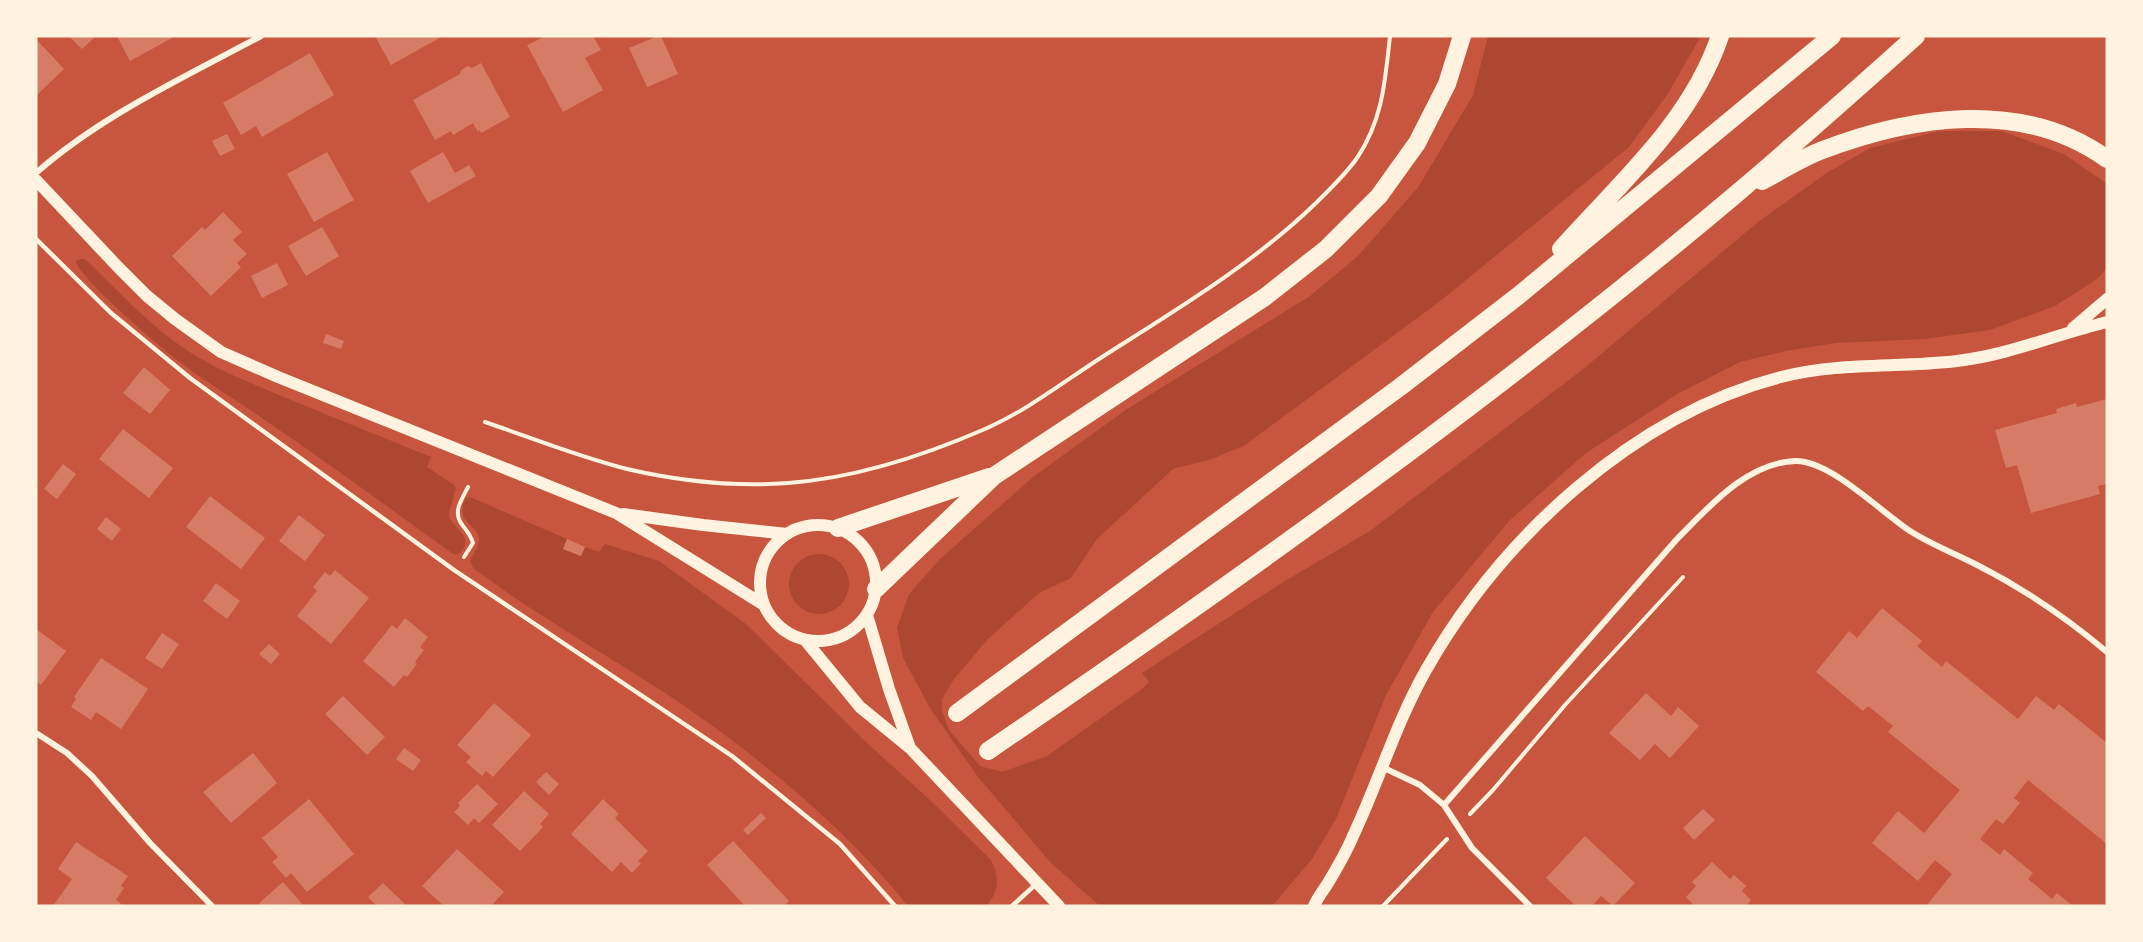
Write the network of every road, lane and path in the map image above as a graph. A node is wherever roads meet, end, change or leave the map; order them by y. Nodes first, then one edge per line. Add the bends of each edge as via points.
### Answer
1 (261, 36) edge
2 (1390, 36) edge
3 (1462, 36) edge
4 (1720, 36) edge
5 (1832, 36) edge
6 (1916, 36) edge
7 (2107, 159) edge
8 (36, 172) edge
9 (36, 180) edge
10 (1734, 195) junction
11 (36, 239) edge
12 (1518, 296) junction
13 (2107, 299) edge
14 (2107, 321) edge
15 (2070, 331) junction
16 (485, 422) dead end
17 (994, 476) junction
18 (468, 486) dead end
19 (616, 513) junction
20 (838, 528) junction
21 (787, 534) junction
22 (454, 570) junction
23 (1683, 577) dead end
24 (876, 589) junction
25 (764, 605) junction
26 (867, 615) junction
27 (805, 640) junction
28 (2107, 652) edge
29 (957, 713) dead end
30 (36, 733) edge
31 (910, 748) junction
32 (988, 751) dead end
33 (1381, 767) junction
34 (1444, 805) junction
35 (1458, 827) junction
36 (1037, 883) junction
37 (1313, 905) edge
38 (212, 906) edge
39 (895, 906) edge
40 (1012, 906) edge
41 (1059, 906) edge
42 (1383, 906) edge
43 (1530, 906) edge

1 - 8 street via 88,133
2 - 16 path via 1384,94 1369,138 1355,160 1302,216 1198,295 1022,410 989,427 876,469 789,483 735,484 628,469
3 - 17 highway via 1447,84 1418,143 1379,196 1334,243 1265,297
4 - 12 highway via 1705,72 1678,117 1645,160
5 - 12 highway
6 - 10 highway
7 - 10 highway via 2065,136 2034,126 1996,119 1952,118 1880,131 1818,152
9 - 19 main road via 147,296 221,352
10 - 32 highway via 1436,431 1159,634
11 - 22 lane via 150,347
12 - 29 highway
13 - 15 main road
14 - 15 main road
15 - 33 main road via 2020,348 1959,361 1831,367 1781,377 1728,393 1652,432 1566,499 1482,588 1426,669
17 - 20 highway
17 - 24 highway
18 - 22 path via 457,514 473,543
19 - 21 main road
19 - 25 main road
20 - 21 main road via 820,525
20 - 24 main road via 867,552 875,570
21 - 25 main road via 775,544 761,573
22 - 39 lane via 732,756 840,844
23 - 35 path
24 - 26 main road
25 - 27 main road via 780,628
26 - 27 main road via 856,628 840,637
26 - 31 main road
27 - 31 main road via 860,707
28 - 34 street via 2019,588 1911,532 1824,468 1797,461 1780,463 1745,478 1677,539
30 - 38 street via 67,753 92,776
31 - 36 main road
33 - 34 street via 1420,785
33 - 37 main road via 1350,843
34 - 35 street
35 - 42 path
35 - 43 street via 1472,848
36 - 40 lane
36 - 41 main road

